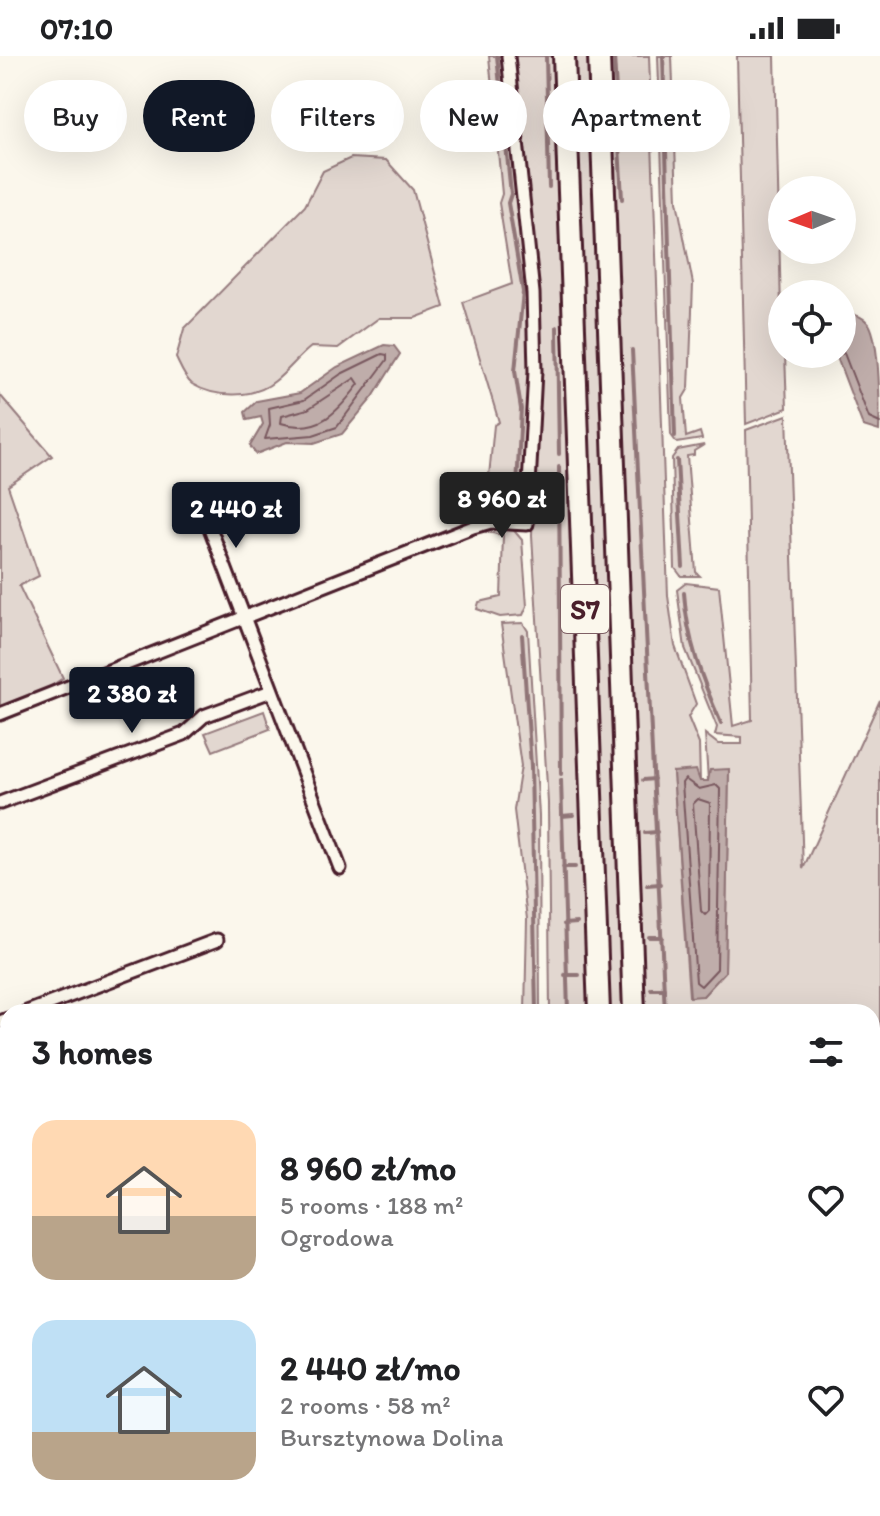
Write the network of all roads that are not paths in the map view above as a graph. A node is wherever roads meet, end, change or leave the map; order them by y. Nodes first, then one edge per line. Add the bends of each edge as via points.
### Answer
1 (508, 56) edge
2 (564, 56) edge
3 (599, 56) edge
4 (197, 494) dead end
5 (243, 618) junction
6 (271, 691) junction
7 (0, 714) edge
8 (0, 803) edge
9 (340, 868) dead end
10 (217, 940) dead end
11 (48, 1004) edge
12 (599, 1004) edge
13 (634, 1004) edge

1 - 5 street via 533,293 535,371 527,524 473,527
2 - 12 highway, S7
3 - 13 highway, S7
4 - 5 street
5 - 6 street
5 - 7 street
6 - 8 street via 204,716 184,734
6 - 9 street
10 - 11 street

